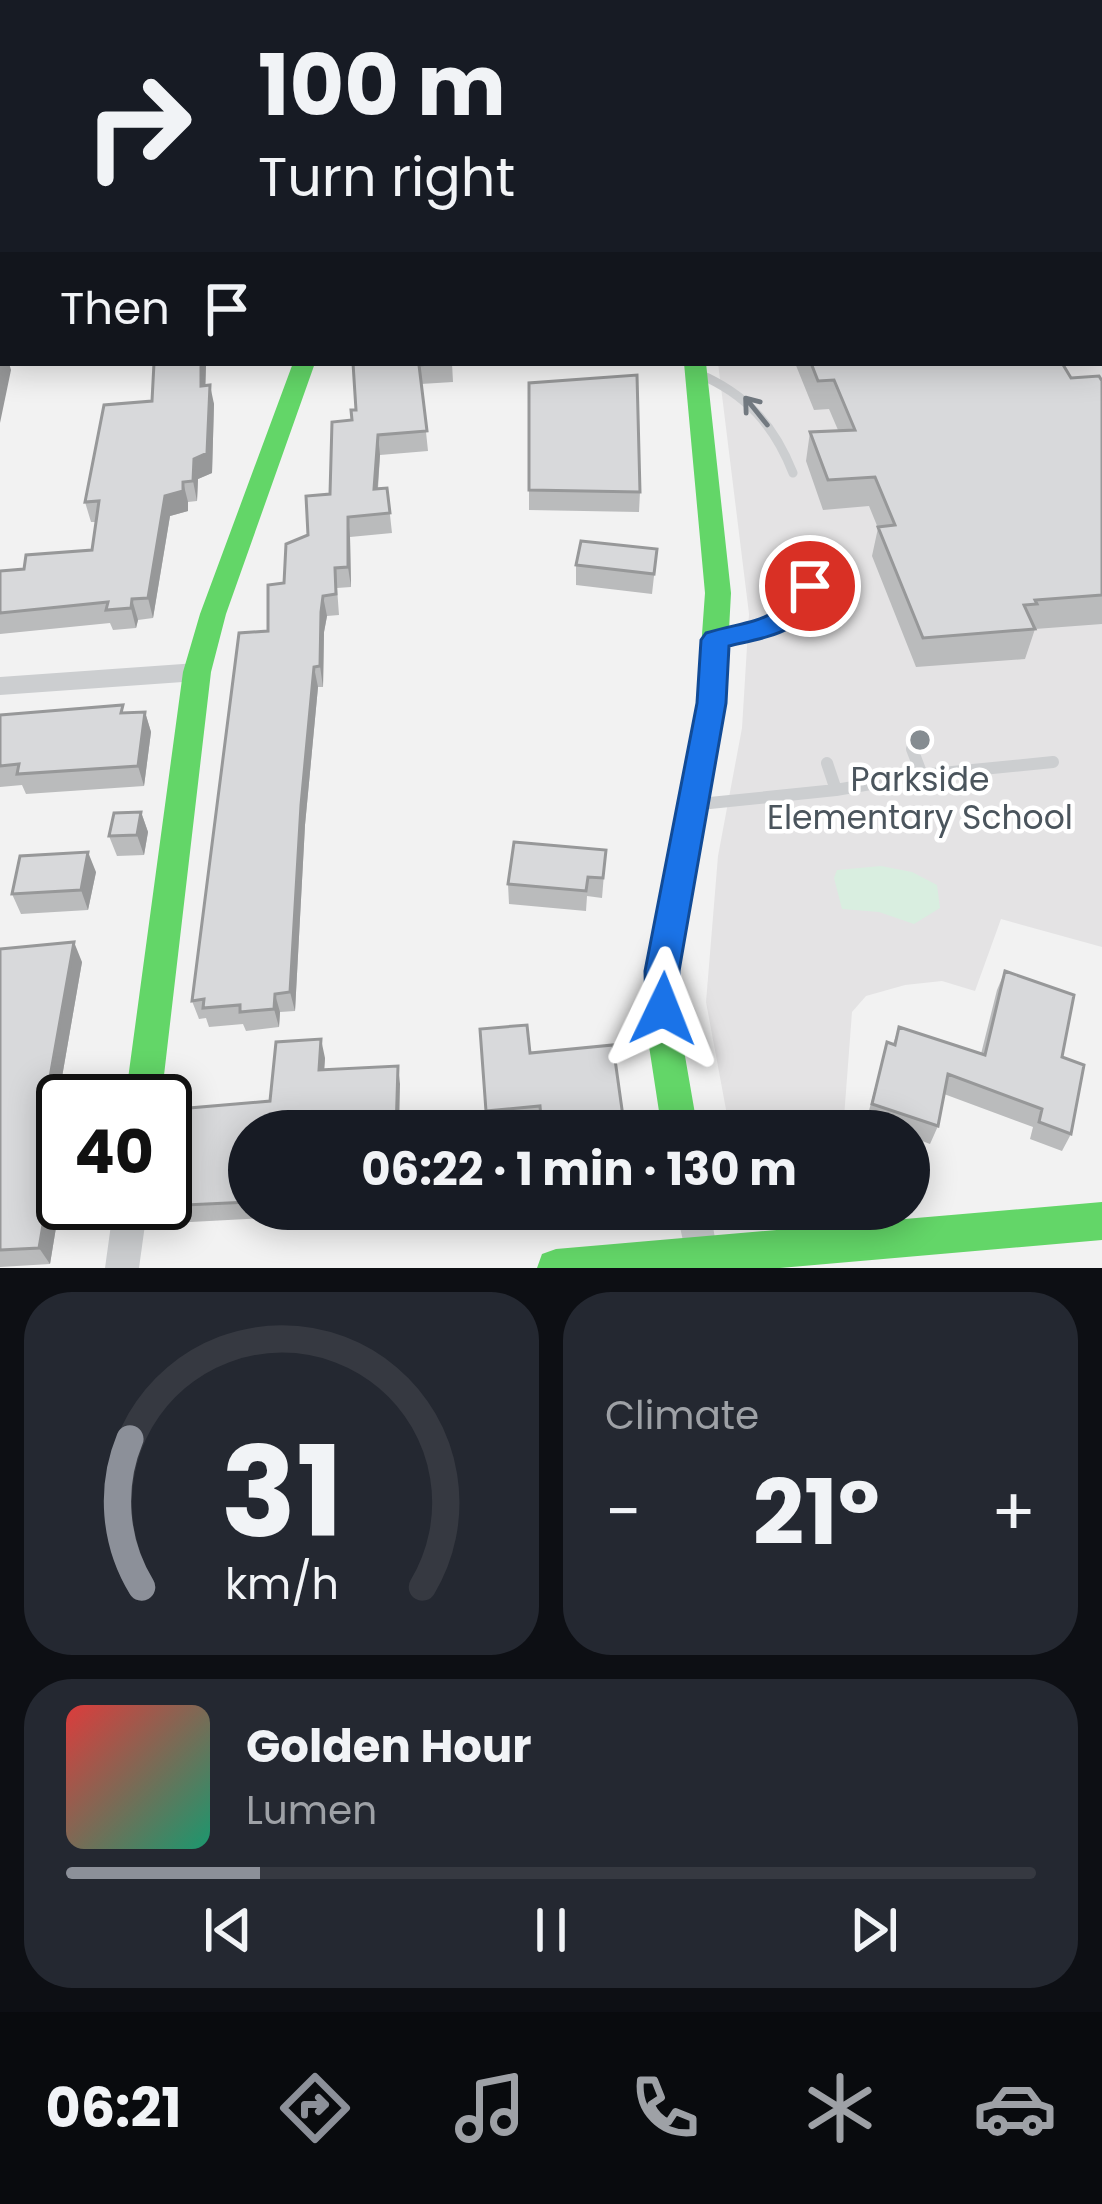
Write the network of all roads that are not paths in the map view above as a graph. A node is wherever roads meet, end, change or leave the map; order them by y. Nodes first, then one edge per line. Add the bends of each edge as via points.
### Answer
1 (303, 366) edge
2 (695, 368) edge
3 (793, 473) dead end
4 (810, 586) dead end
5 (715, 640) junction
6 (197, 672) junction
7 (0, 686) edge
8 (912, 749) dead end
9 (1053, 762) dead end
10 (827, 763) dead end
11 (922, 775) junction
12 (836, 790) junction
13 (693, 805) junction
14 (146, 1074) edge
15 (677, 1110) edge
16 (1102, 1221) edge
17 (127, 1230) edge
18 (696, 1230) edge
19 (700, 1256) junction
20 (122, 1268) edge
21 (556, 1268) edge

1 - 6 street
3 -> 2 lane via 747,398
2 - 5 street via 718,593
4 - 5 lane via 782,624
5 - 13 street
6 - 7 street
6 - 14 street
8 - 11 lane
9 - 11 lane
10 - 12 lane
11 - 12 lane
12 - 13 lane
13 - 15 street via 662,971
16 - 19 street
17 - 20 street
18 - 19 street
19 - 21 street

